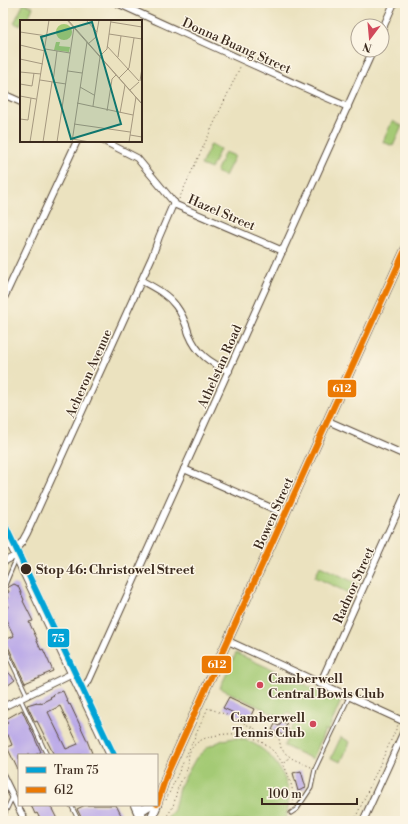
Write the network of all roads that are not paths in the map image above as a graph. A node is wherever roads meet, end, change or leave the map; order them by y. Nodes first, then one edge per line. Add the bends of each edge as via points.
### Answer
1 (117, 3) edge
2 (394, 3) edge
3 (387, 18) edge
4 (369, 58) edge
5 (3, 94) edge
6 (20, 102) edge
7 (348, 107) junction
8 (77, 142) edge
9 (106, 142) edge
10 (175, 204) junction
11 (405, 250) edge
12 (283, 251) junction
13 (142, 281) junction
14 (3, 300) edge
15 (228, 371) junction
16 (328, 421) junction
17 (405, 455) edge
18 (184, 469) junction
19 (405, 495) edge
20 (285, 514) junction
21 (3, 525) edge
22 (17, 554) junction
23 (3, 562) edge
24 (3, 590) edge
25 (228, 641) junction
26 (3, 644) edge
27 (73, 673) junction
28 (320, 684) junction
29 (80, 688) junction
30 (27, 695) junction
31 (349, 697) junction
32 (20, 698) junction
33 (3, 707) edge
34 (403, 721) edge
35 (405, 730) edge
36 (47, 754) edge
37 (112, 754) edge
38 (3, 776) edge
39 (162, 785) junction
40 (158, 792) edge
41 (13, 796) junction
42 (158, 801) edge
43 (72, 806) edge
44 (149, 806) edge
45 (157, 806) edge
46 (139, 813) edge
47 (291, 813) road end
48 (3, 817) edge
49 (364, 820) edge
50 (25, 821) edge
51 (79, 821) edge
52 (150, 821) edge
53 (372, 821) edge

1 - 7 street, Donna Buang Street
2 - 3 street
4 - 7 street, Athelstan Road
5 - 6 street
7 - 12 street, Athelstan Road
8 - 14 street
9 - 10 street, Hazel Street via 138,158
10 - 12 street, Hazel Street
10 - 13 street, Acheron Avenue
11 - 16 street, Bowen Street
12 - 15 street, Athelstan Road
13 - 15 street via 162,292 176,306 192,340 203,356
13 - 22 street, Acheron Avenue
15 - 18 street, Athelstan Road
16 - 17 street
16 - 20 street, Bowen Street
18 - 20 street
18 - 29 street, Athelstan Road via 89,680
19 - 28 street, Radnor Street
20 - 25 street, Bowen Street
21 - 22 main road
22 - 23 street
22 - 24 lane
22 - 27 main road
25 - 28 street
25 - 39 street, Bowen Street
26 - 30 lane
27 - 29 main road
27 - 30 street
28 - 31 street
29 - 37 main road
30 - 32 street
31 - 34 street
31 - 47 lane via 315,769 311,788 297,809
32 - 33 street
32 - 36 lane
35 - 49 street
38 - 41 street
39 - 40 street, Bowen Street
39 - 42 street, Bowen Street
41 - 48 lane
41 - 50 street
43 - 51 lane
44 - 46 street
45 - 52 street, Bowen Street
49 - 53 street

